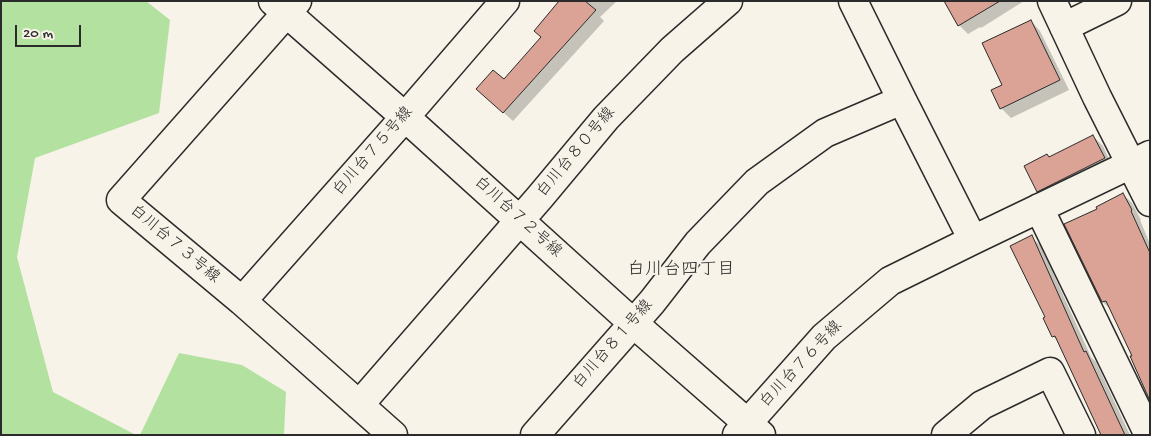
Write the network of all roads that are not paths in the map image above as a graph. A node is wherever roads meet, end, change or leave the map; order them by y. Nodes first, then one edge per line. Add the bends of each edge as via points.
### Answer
1 (505, 1) edge
2 (728, 1) edge
3 (854, 1) edge
4 (1052, 1) edge
5 (1117, 1) edge
6 (286, 5) edge
7 (1064, 27) junction
8 (891, 105) junction
9 (405, 117) junction
10 (1141, 159) edge
11 (1150, 202) edge
12 (1039, 208) junction
13 (520, 220) junction
14 (973, 240) junction
15 (242, 301) junction
16 (633, 323) junction
17 (359, 405) junction
18 (749, 431) edge
19 (393, 435) edge
20 (535, 435) edge
21 (946, 435) edge
22 (1081, 435) edge
23 (1149, 435) edge

1 - 9 street, 白川台７５号線
2 - 13 street, 白川台８０号線 via 672,50 606,118
3 - 8 street
4 - 7 street
5 - 7 street
6 - 9 street, 白川台７２号線
6 - 15 street, 白川台７３号線 via 121,200
7 - 10 street via 1097,97
8 - 14 street
8 - 16 street, 白川台８１号線 via 825,133 757,182 698,242
9 - 13 street, 白川台７２号線
9 - 15 street, 白川台７５号線
10 - 11 street
10 - 12 street, 白川台７６号線
12 - 14 street, 白川台７６号線
12 - 23 street
13 - 16 street, 白川台７２号線
13 - 17 street, 白川台８０号線
14 - 18 street, 白川台７６号線 via 890,281 824,337
15 - 17 street, 白川台７３号線
16 - 18 street, 白川台７２号線
16 - 20 street, 白川台８１号線
17 - 19 street, 白川台７３号線
21 - 22 street via 982,405 1050,372

